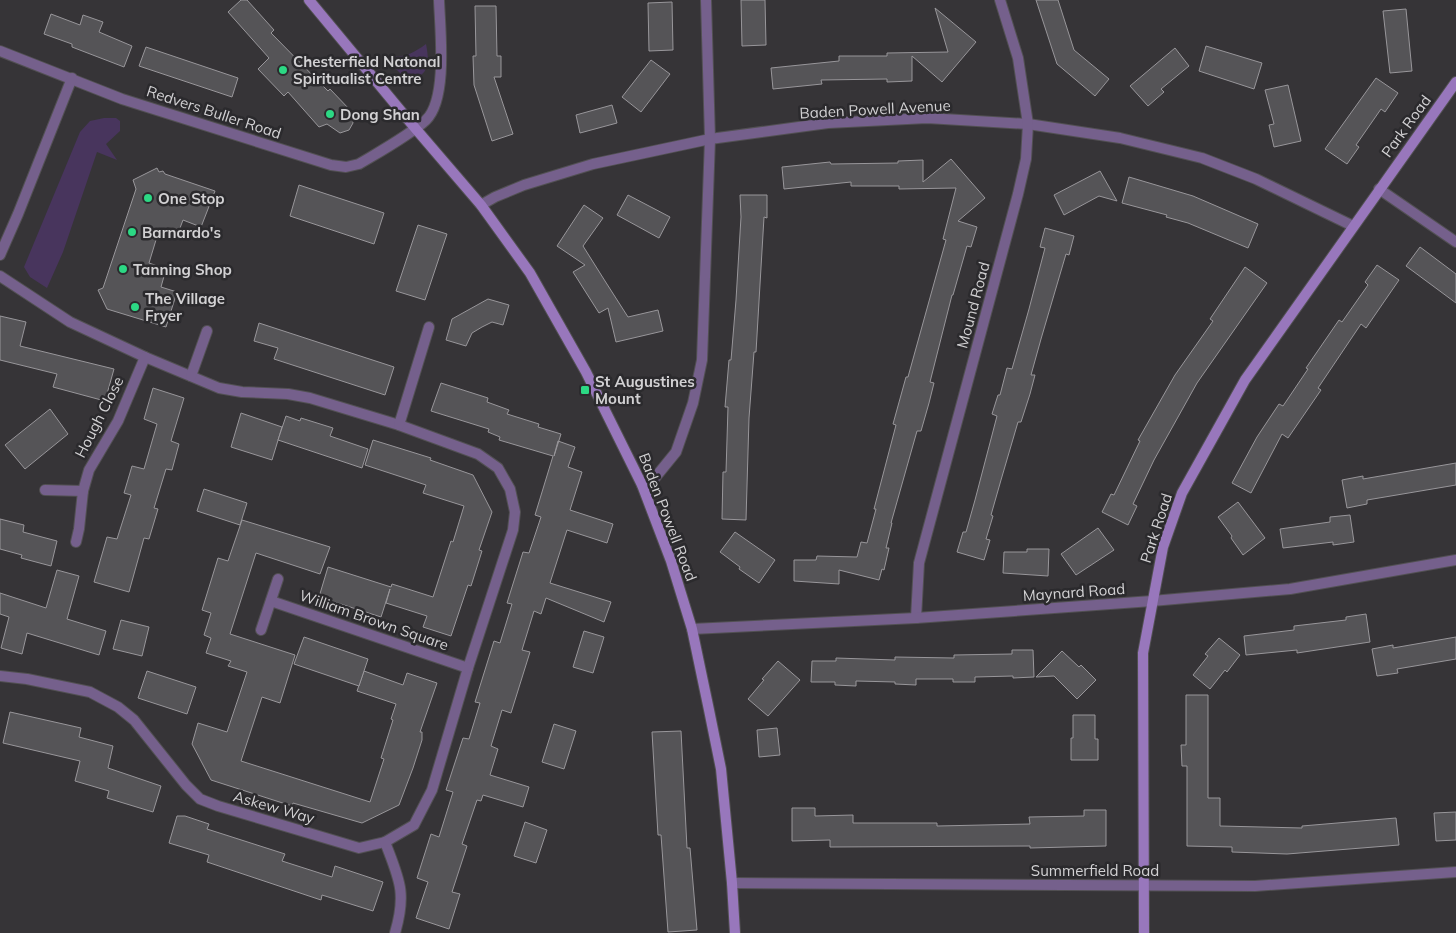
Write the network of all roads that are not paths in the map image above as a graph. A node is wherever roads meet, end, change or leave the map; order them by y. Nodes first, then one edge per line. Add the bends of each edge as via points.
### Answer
1 (309, 0) edge
2 (440, 0) edge
3 (706, 0) edge
4 (1000, 0) edge
5 (0, 51) edge
6 (72, 78) junction
7 (1456, 82) edge
8 (1028, 124) junction
9 (415, 128) junction
10 (710, 139) junction
11 (1379, 188) junction
12 (482, 205) junction
13 (1353, 226) junction
14 (1456, 242) edge
15 (0, 254) edge
16 (0, 276) edge
17 (429, 327) dead end
18 (207, 331) dead end
19 (145, 357) junction
20 (191, 376) junction
21 (399, 425) junction
22 (642, 484) junction
23 (45, 490) dead end
24 (83, 491) junction
25 (76, 542) dead end
26 (1456, 560) edge
27 (278, 579) dead end
28 (271, 601) junction
29 (1152, 601) junction
30 (916, 618) junction
31 (692, 629) junction
32 (261, 630) dead end
33 (468, 668) junction
34 (0, 676) edge
35 (385, 842) junction
36 (1456, 872) edge
37 (732, 883) junction
38 (1145, 885) junction
39 (396, 933) edge
40 (735, 933) edge
41 (1144, 933) edge

1 - 9 street, Baden Powell Road
2 - 9 street, Redvers Buller Road via 438,98 428,118
3 - 10 street
4 - 8 street, Mound Road via 1018,58
5 - 6 street, Redvers Buller Road
6 - 9 street, Redvers Buller Road via 122,99 331,165 346,167 359,164
6 - 15 street
7 - 11 street, Park Road
8 - 10 street, Baden Powell Avenue via 928,118 828,123
8 - 13 street, Baden Powell Avenue via 1120,138 1211,161
8 - 30 street, Mound Road via 1026,160 1018,194 919,563
9 - 12 street, Baden Powell Road
10 - 12 street, Baden Powell Avenue via 593,164 524,186
10 - 22 street via 702,360 693,403 676,452 654,479
11 - 13 street, Park Road
11 - 14 street
12 - 22 street, Baden Powell Road via 535,281 586,372
13 - 29 street, Park Road via 1245,380 1182,493 1166,538
16 - 19 street, Askew Way via 70,322
17 - 21 street
18 - 20 street
19 - 20 street, Askew Way
19 - 24 street, Hough Close via 118,421 89,470
20 - 21 street, Askew Way via 219,388 310,398
21 - 33 street, Askew Way via 478,454 498,468 510,489 513,530
22 - 31 street, Baden Powell Road
23 - 24 street
24 - 25 street, Hough Close
26 - 29 street, Maynard Road via 1290,589
27 - 28 street
28 - 32 street
28 - 33 street, William Brown Square
29 - 30 street, Maynard Road
29 - 38 street, Park Road via 1143,653
30 - 31 street, Maynard Road
31 - 37 street, Baden Powell Road via 721,769
33 - 35 street, Askew Way via 432,790 414,824
34 - 35 street, Askew Way via 90,692 118,707 134,720 186,785 200,798 218,806 359,848
35 - 39 street via 400,883 402,902
36 - 38 street, Summerfield Road via 1255,886
37 - 38 street, Summerfield Road
37 - 40 street, Baden Powell Road
38 - 41 street, Park Road

